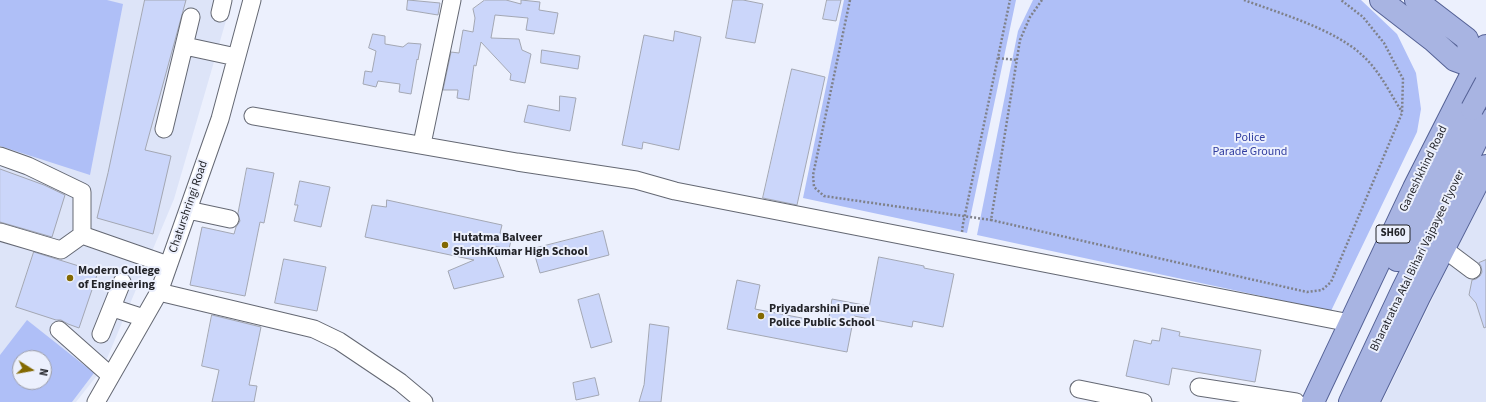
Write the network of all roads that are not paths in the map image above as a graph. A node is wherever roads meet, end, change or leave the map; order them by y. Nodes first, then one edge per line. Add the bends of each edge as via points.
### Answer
1 (252, 0) edge
2 (452, 0) edge
3 (1381, 0) edge
4 (1416, 0) edge
5 (191, 17) dead end
6 (185, 46) junction
7 (1486, 46) edge
8 (236, 57) junction
9 (1482, 78) edge
10 (253, 116) dead end
11 (1481, 117) edge
12 (164, 129) dead end
13 (422, 144) junction
14 (0, 156) edge
15 (1486, 166) edge
16 (188, 210) junction
17 (230, 219) dead end
18 (0, 232) edge
19 (82, 235) junction
20 (1443, 250) junction
21 (168, 265) junction
22 (1472, 270) dead end
23 (122, 282) dead end
24 (159, 292) junction
25 (113, 308) junction
26 (144, 318) junction
27 (1350, 323) junction
28 (59, 330) dead end
29 (101, 334) dead end
30 (111, 376) junction
31 (1199, 387) dead end
32 (1079, 389) dead end
33 (96, 402) edge
34 (424, 402) edge
35 (1143, 402) edge
36 (1296, 402) edge
37 (1313, 402) edge
38 (1330, 402) edge
39 (1350, 402) edge
40 (1368, 402) edge

1 - 8 street, Chaturshringi Road
2 - 13 street
3 - 9 main road via 1455,60
4 - 9 main road via 1467,39
5 - 6 street
6 - 8 street
6 - 12 street
7 - 9 main road, Ganeshkhind Road
8 - 16 street, Chaturshringi Road via 220,119
9 - 11 main road, Bharatratna Atal Bihari Vajpayee Flyover, bridge
9 - 27 main road, Ganeshkhind Road / SH60 via 1414,188
10 - 13 street
11 - 38 main road, Bharatratna Atal Bihari Vajpayee Flyover via 1387,281
11 - 39 main road, Bharatratna Atal Bihari Vajpayee Flyover
13 - 27 street via 636,180 675,191
14 - 19 street via 28,166 82,192
15 - 20 main road
16 - 17 street
16 - 21 street, Chaturshringi Road
18 - 19 street via 61,250
19 - 21 street
20 - 22 street
20 - 40 main road
21 - 24 street, Chaturshringi Road
23 - 25 street
24 - 26 street, Chaturshringi Road
24 - 34 street via 314,329 339,342 400,382
25 - 26 street
25 - 29 street
26 - 30 street, Chaturshringi Road
27 - 37 main road, Ganeshkhind Road / SH60
28 - 30 street
30 - 33 street, Chaturshringi Road
31 - 36 street
32 - 35 street

